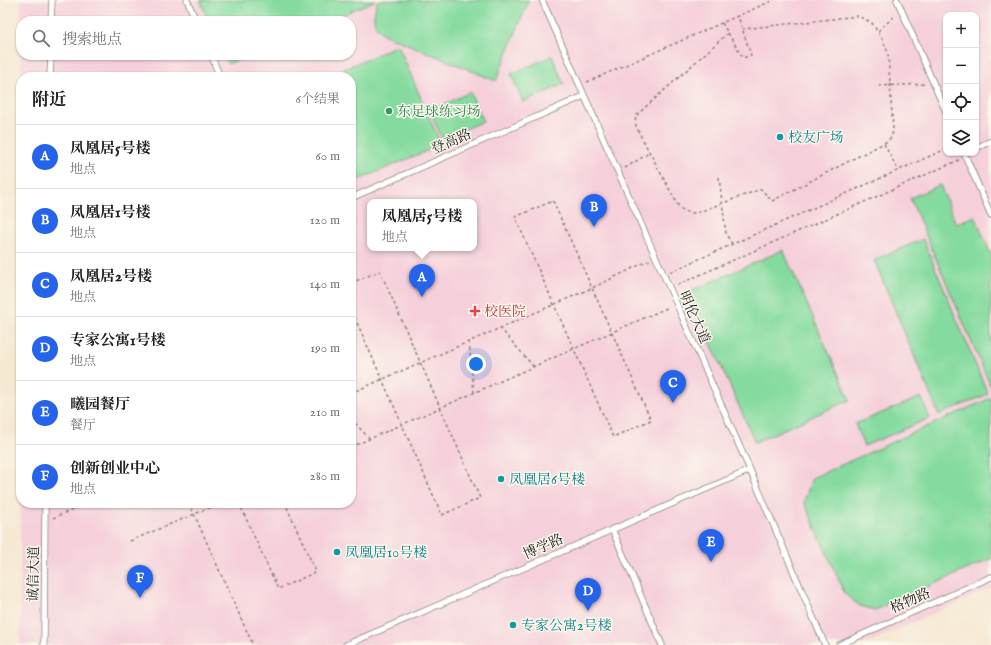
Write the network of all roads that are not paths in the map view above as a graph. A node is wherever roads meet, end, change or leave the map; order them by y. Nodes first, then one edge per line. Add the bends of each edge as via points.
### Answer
1 (52, 0) edge
2 (186, 0) edge
3 (542, 0) edge
4 (897, 0) edge
5 (51, 16) edge
6 (194, 16) edge
7 (51, 60) edge
8 (213, 60) edge
9 (50, 72) edge
10 (218, 72) edge
11 (584, 96) junction
12 (943, 105) edge
13 (991, 141) edge
14 (979, 147) edge
15 (965, 156) edge
16 (356, 196) edge
17 (991, 215) edge
18 (750, 470) junction
19 (45, 508) edge
20 (612, 529) junction
21 (991, 577) edge
22 (44, 645) edge
23 (346, 645) edge
24 (662, 645) edge
25 (825, 645) edge
26 (839, 645) edge

1 - 5 lane
2 - 6 lane
3 - 11 lane, 明伦大道
4 - 12 lane
7 - 9 lane
8 - 10 lane
11 - 16 lane, 登高路
11 - 18 lane, 明伦大道
13 - 14 lane
15 - 17 lane
18 - 20 lane, 博学路
18 - 25 lane, 明伦大道
19 - 22 lane, 诚信大道
20 - 23 lane, 博学路
20 - 24 lane
21 - 26 lane, 格物路

